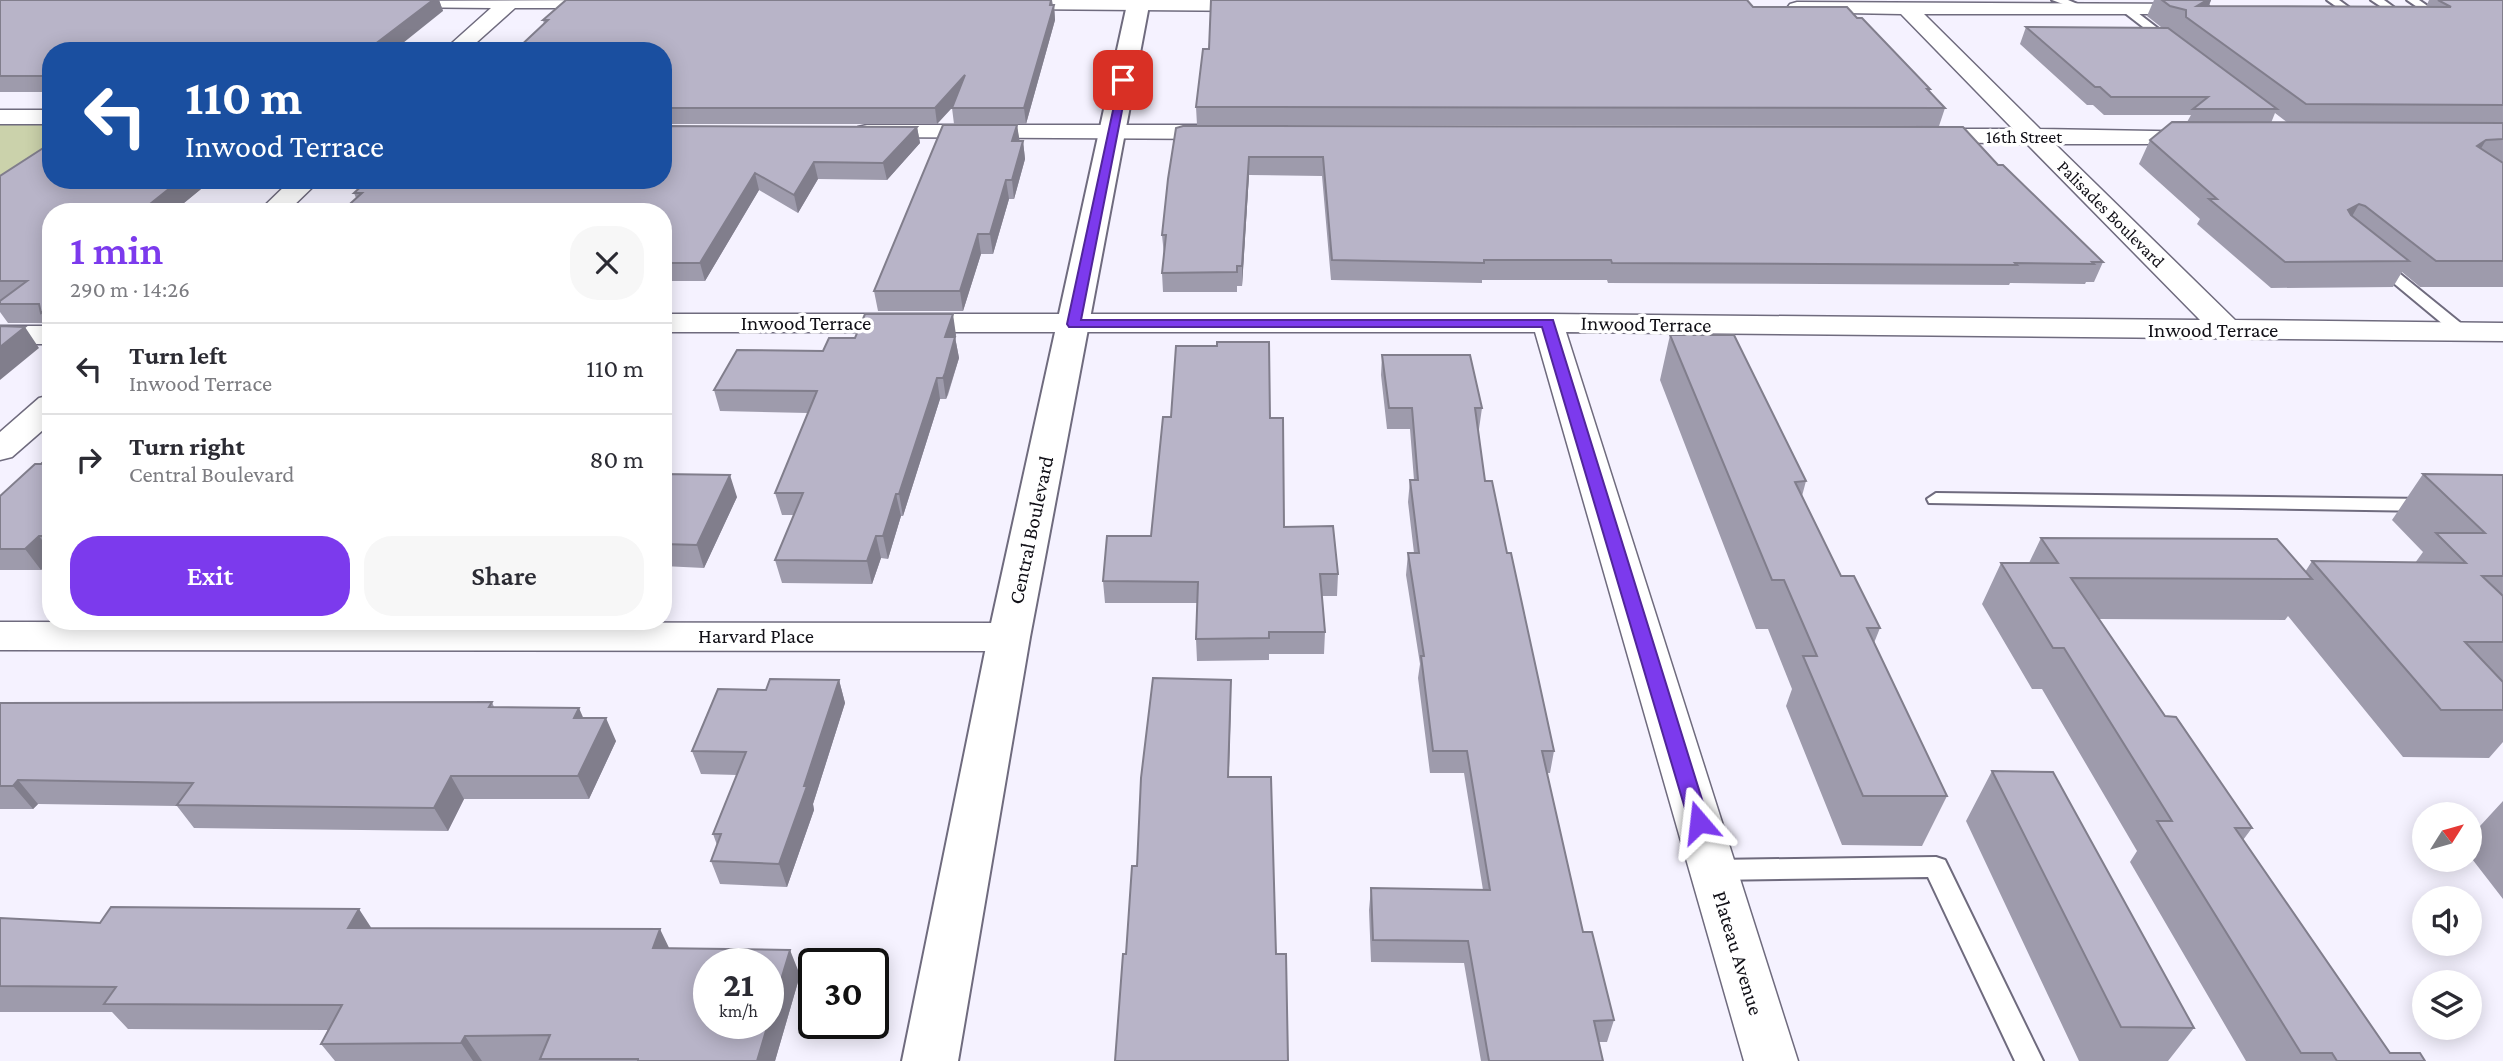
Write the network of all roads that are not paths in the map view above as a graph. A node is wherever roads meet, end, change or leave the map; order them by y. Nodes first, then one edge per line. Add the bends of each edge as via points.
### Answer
1 (2057, 0) edge
2 (372, 1) edge
3 (511, 1) edge
4 (635, 2) edge
5 (1138, 2) edge
6 (985, 3) edge
7 (2383, 4) edge
8 (2419, 4) edge
9 (1289, 5) edge
10 (1914, 5) edge
11 (2331, 6) edge
12 (1783, 8) edge
13 (2082, 8) junction
14 (2125, 8) junction
15 (2221, 8) edge
16 (2451, 9) edge
17 (464, 42) edge
18 (2178, 49) edge
19 (0, 117) edge
20 (42, 117) edge
21 (840, 132) edge
22 (1113, 132) junction
23 (1252, 132) edge
24 (1895, 136) edge
25 (2035, 137) junction
26 (2227, 138) edge
27 (297, 189) edge
28 (281, 203) edge
29 (2365, 253) edge
30 (672, 323) edge
31 (1548, 323) junction
32 (1074, 324) junction
33 (2227, 330) junction
34 (2462, 332) junction
35 (2503, 332) edge
36 (0, 335) edge
37 (42, 335) edge
38 (42, 413) edge
39 (0, 450) edge
40 (1936, 499) dead end
41 (2448, 505) edge
42 (0, 636) edge
43 (1009, 637) junction
44 (1713, 870) junction
45 (930, 1061) edge
46 (1771, 1061) edge
47 (2029, 1061) edge

1 - 13 lane
2 - 3 street
3 - 4 street
3 - 17 street
5 - 6 street
5 - 9 street
5 - 22 main road, Central Boulevard
7 - 8 street
7 - 11 street
8 - 16 street
10 - 12 street
10 - 13 street
10 - 25 street, Palisades Boulevard
13 - 14 street
14 - 15 street
14 - 18 lane
19 - 20 street
21 - 22 street
22 - 23 street
22 - 32 main road, Central Boulevard
24 - 25 street, 16th Street
25 - 26 street, 16th Street
25 - 33 street, Palisades Boulevard
27 - 28 street
29 - 34 lane
30 - 32 street, Inwood Terrace
31 - 32 street, Inwood Terrace
31 - 33 street, Inwood Terrace
31 - 44 street, Plateau Avenue
32 - 43 main road, Central Boulevard
33 - 34 street, Inwood Terrace
34 - 35 street, Inwood Terrace
36 - 37 street
38 - 39 street
40 - 41 lane
42 - 43 street, Harvard Place
43 - 45 main road, Central Boulevard
44 - 46 street, Plateau Avenue
44 - 47 lane via 1936,867

